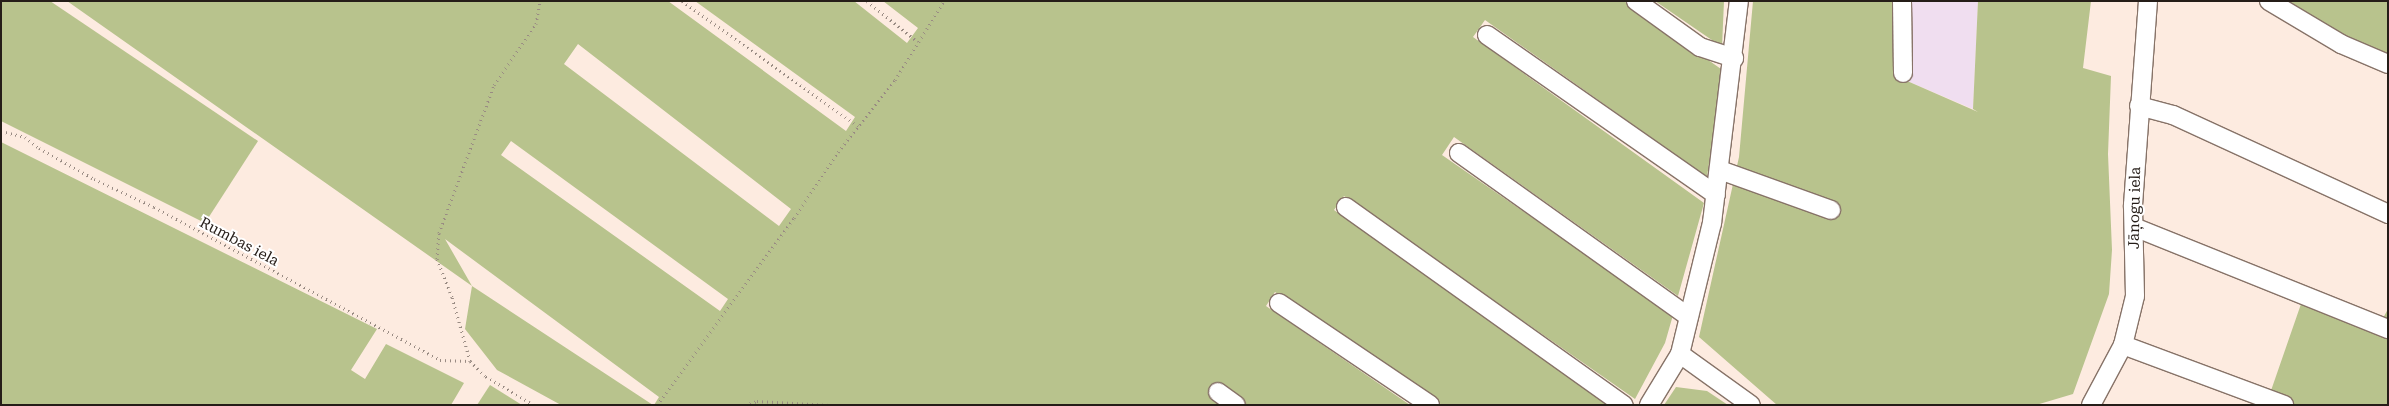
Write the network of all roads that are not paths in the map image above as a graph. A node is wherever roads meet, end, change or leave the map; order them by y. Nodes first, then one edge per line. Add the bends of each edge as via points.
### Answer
1 (1636, 1) edge
2 (1739, 1) edge
3 (1902, 1) edge
4 (2148, 1) edge
5 (2269, 1) edge
6 (1487, 35) dead end
7 (1734, 58) junction
8 (2388, 64) edge
9 (1903, 73) dead end
10 (2139, 106) junction
11 (1459, 153) dead end
12 (1720, 170) junction
13 (1716, 195) junction
14 (1346, 207) dead end
15 (1831, 210) dead end
16 (2388, 214) edge
17 (2134, 227) junction
18 (1279, 303) dead end
19 (1689, 317) junction
20 (2388, 329) edge
21 (2123, 345) junction
22 (1680, 354) junction
23 (1218, 392) dead end
24 (1236, 405) edge
25 (1430, 405) edge
26 (1624, 405) edge
27 (1649, 405) edge
28 (1751, 405) edge
29 (2091, 405) edge
30 (2284, 405) edge

1 - 7 street via 1700,47
2 - 7 street
3 - 9 street
4 - 10 street, Jāņogu iela
5 - 8 street via 2341,44
6 - 13 street
7 - 12 street
10 - 16 street via 2173,115
10 - 17 street, Jāņogu iela
11 - 19 street
12 - 13 street
12 - 15 street
13 - 19 street
14 - 26 street
17 - 20 street
17 - 21 street, Jāņogu iela via 2135,296
18 - 25 street
19 - 22 street
21 - 29 street, Jāņogu iela
21 - 30 street
22 - 27 street
22 - 28 street
23 - 24 street

